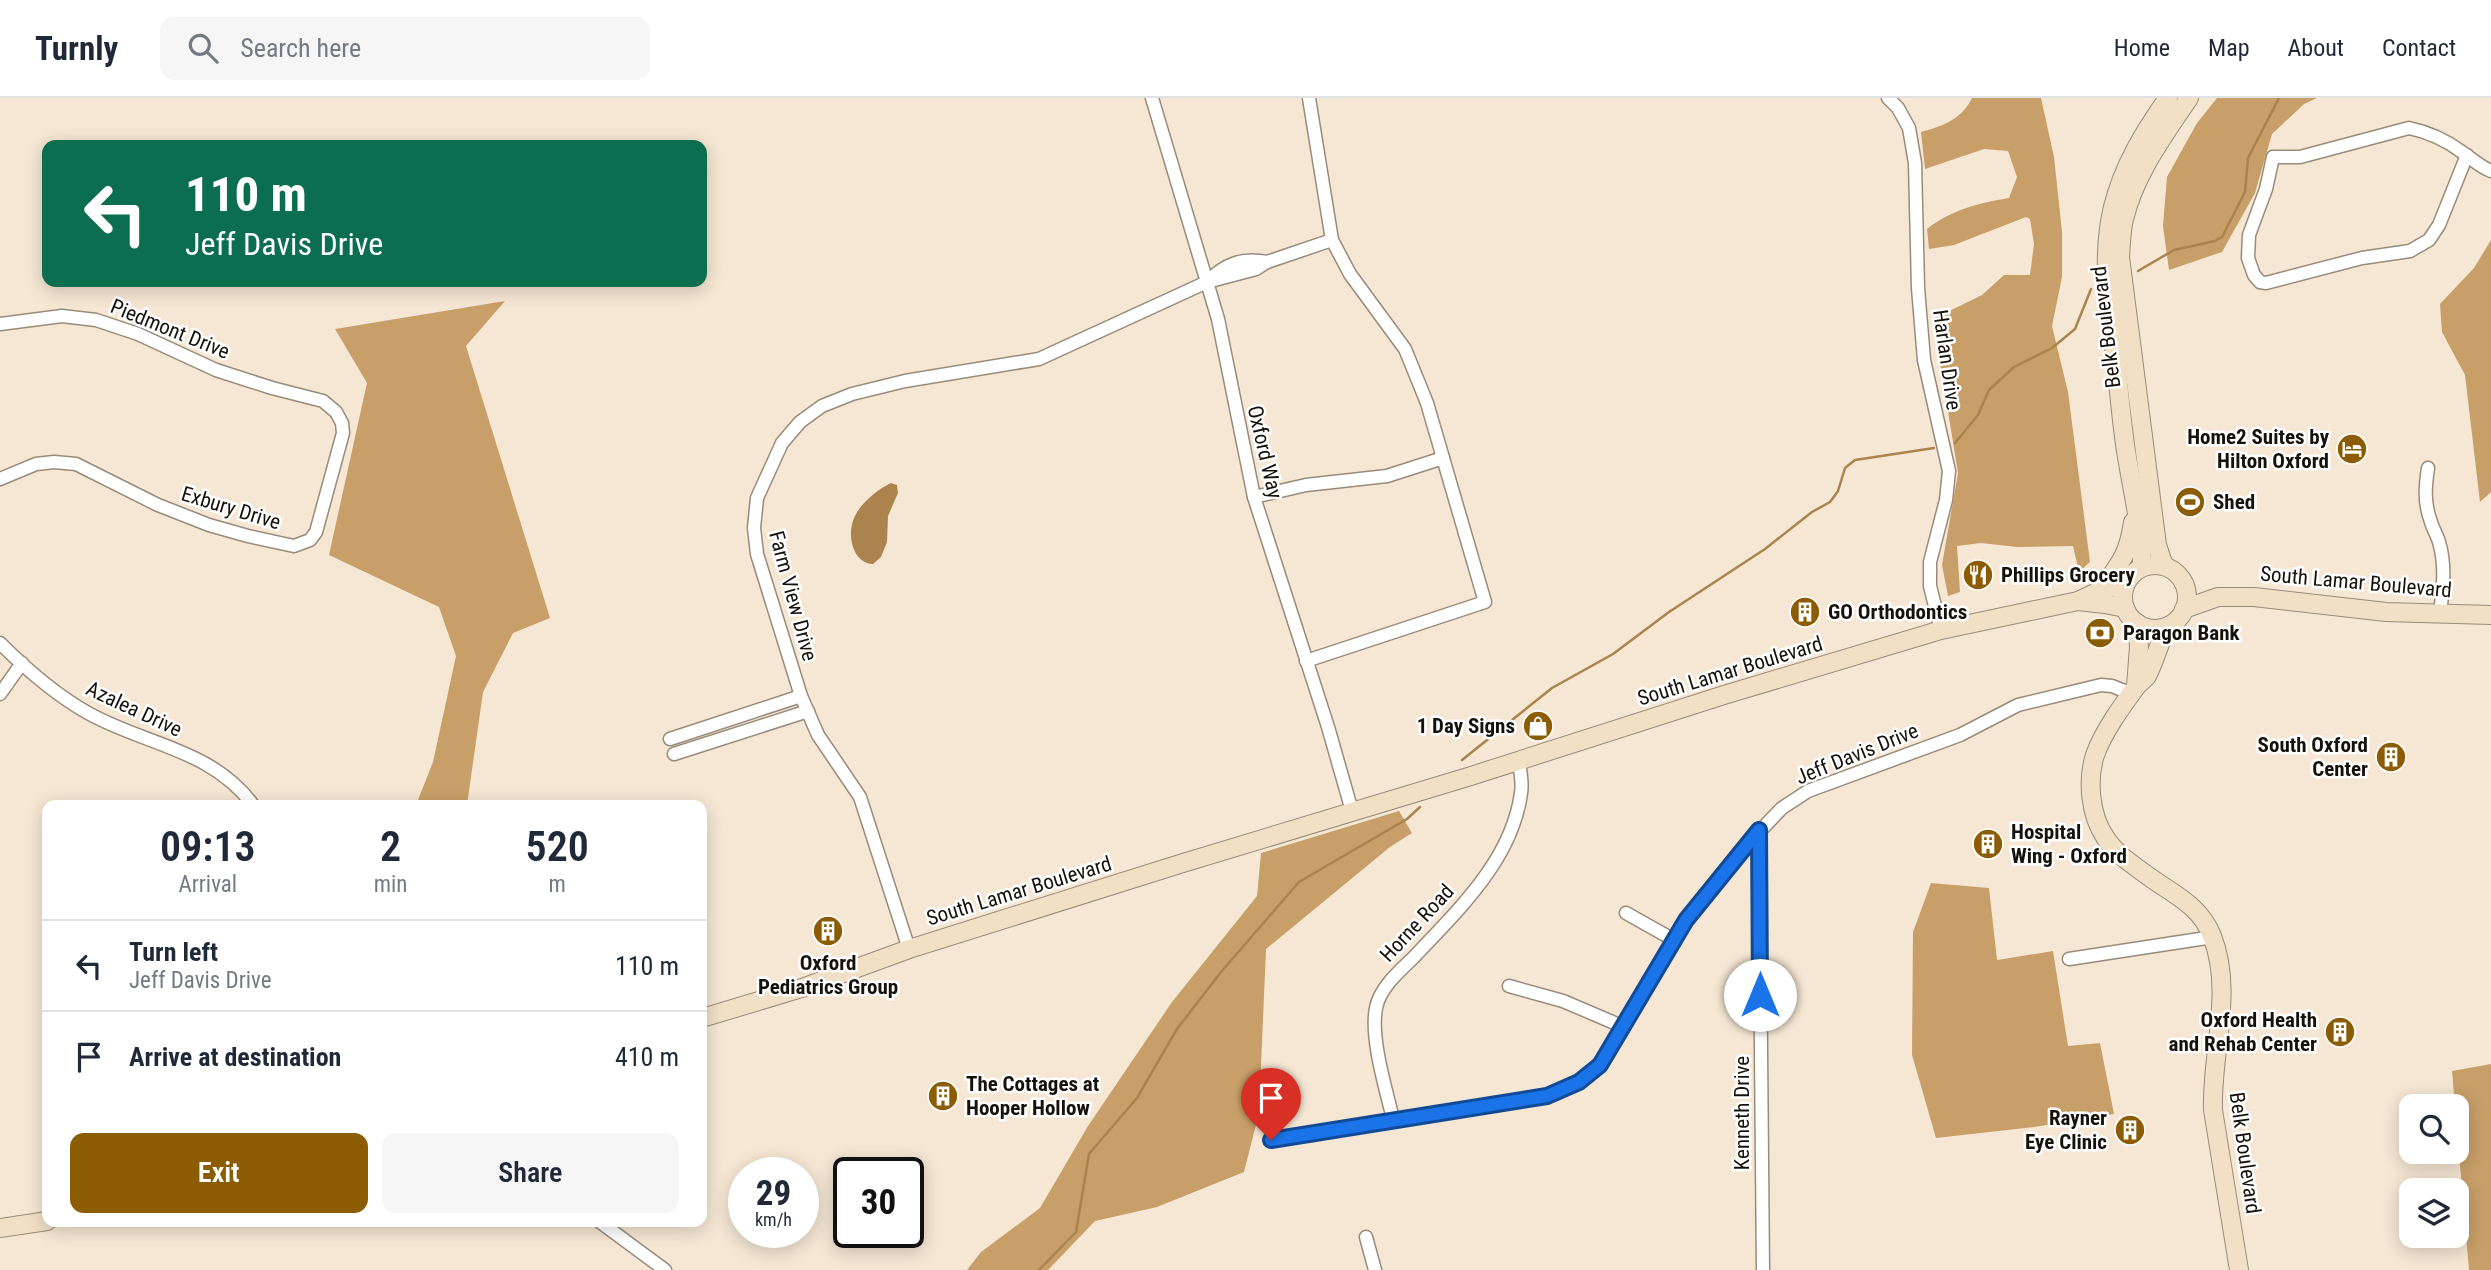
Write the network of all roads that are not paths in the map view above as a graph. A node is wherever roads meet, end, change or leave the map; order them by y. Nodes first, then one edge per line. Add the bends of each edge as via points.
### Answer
1 (1152, 98) edge
2 (1308, 98) edge
3 (1888, 98) edge
4 (2168, 98) edge
5 (2189, 98) edge
6 (2467, 155) junction
7 (2491, 171) edge
8 (1332, 240) junction
9 (1207, 282) junction
10 (0, 324) edge
11 (323, 401) joint
12 (1443, 458) junction
13 (2428, 468) dead end
14 (0, 479) edge
15 (1254, 497) junction
16 (2136, 505) junction
17 (2164, 566) junction
18 (2142, 567) junction
19 (2125, 585) junction
20 (2185, 585) junction
21 (2101, 590) junction
22 (2218, 597) junction
23 (2078, 601) junction
24 (2125, 608) junction
25 (2184, 609) junction
26 (2440, 613) junction
27 (2491, 615) edge
28 (2137, 623) junction
29 (2167, 626) junction
30 (1941, 630) junction
31 (0, 643) edge
32 (1306, 661) junction
33 (22, 663) junction
34 (2134, 690) junction
35 (0, 694) edge
36 (802, 696) junction
37 (808, 711) junction
38 (670, 739) dead end
39 (674, 754) dead end
40 (1519, 761) junction
41 (249, 800) edge
42 (1352, 811) junction
43 (1759, 830) junction
44 (1626, 913) dead end
45 (2213, 937) junction
46 (1674, 940) junction
47 (909, 949) junction
48 (2069, 959) dead end
49 (1508, 986) dead end
50 (707, 1016) edge
51 (1624, 1027) junction
52 (1393, 1119) junction
53 (1271, 1140) dead end
54 (42, 1222) edge
55 (607, 1227) edge
56 (0, 1228) edge
57 (1366, 1237) dead end
58 (665, 1270) edge
59 (1375, 1270) edge
60 (1763, 1270) edge
61 (2239, 1270) edge

1 - 9 street, Oxford Way
2 - 8 street
3 - 30 street, Harlan Drive via 1909,128 1915,163 1924,360 1949,471 1947,500 1930,562 1930,586
4 - 16 street, Belk Boulevard via 2137,144 2122,177 2107,247 2111,324
5 - 17 street, Belk Boulevard via 2139,180 2124,219 2120,257 2157,545
6 - 6 street via 2425,131 2409,128 2300,157 2273,157 2249,236 2248,258 2254,275 2266,283 2362,258 2410,251 2429,240 2439,225
6 - 7 street
8 - 9 street, Farm View Drive
8 - 12 street via 1350,274 1405,349
9 - 15 street, Oxford Way
9 - 36 street, Farm View Drive via 1039,359 852,394 822,406 800,422 782,443 768,471 754,528 757,554
10 - 11 street, Piedmont Drive via 62,316 96,320 216,370
11 - 14 street, Exbury Drive via 336,412 343,433 316,532 294,546 209,525 76,464 36,464
12 - 15 street via 1387,476 1306,485
12 - 32 street via 1485,602
13 - 26 street via 2424,497 2443,561
15 - 32 street, Oxford Way
16 - 18 street, Belk Boulevard
16 - 21 street via 2129,547
17 - 18 street
17 - 20 street, South Lamar Boulevard
18 - 19 street
19 - 21 street, South Lamar Boulevard
19 - 24 street
20 - 22 street, South Lamar Boulevard
20 - 25 street
21 - 23 street, South Lamar Boulevard
22 - 25 street, South Lamar Boulevard
22 - 26 street, South Lamar Boulevard
23 - 24 street, South Lamar Boulevard
23 - 30 street, South Lamar Boulevard
24 - 28 street
25 - 29 street, South Lamar Boulevard
26 - 27 street, South Lamar Boulevard
28 - 29 street via 2157,629
28 - 34 street, Belk Boulevard
29 - 34 street, Belk Boulevard via 2147,677
30 - 40 street, South Lamar Boulevard
31 - 33 street, Azalea Drive
32 - 42 street, Oxford Way
33 - 35 street
33 - 41 street, Azalea Drive via 86,712 205,762
34 - 43 street, Jeff Davis Drive via 2101,685 2018,705 1961,735 1808,791
34 - 45 street, Belk Boulevard via 2095,755 2091,796 2096,817 2104,837 2124,858 2193,906
36 - 37 street, Farm View Drive
36 - 38 street
37 - 39 street
37 - 47 street, Farm View Drive via 818,735 860,797
40 - 42 street, South Lamar Boulevard
40 - 52 street, Horne Road via 1522,792 1509,835 1486,877 1388,983 1376,1005 1375,1028
42 - 47 street, South Lamar Boulevard
43 - 46 street, Jeff Davis Drive
43 - 60 street, Kenneth Drive
44 - 46 street
45 - 48 street
45 - 61 street, Belk Boulevard via 2222,999 2213,1110
46 - 51 street, Jeff Davis Drive
47 - 50 street, South Lamar Boulevard
49 - 51 street via 1563,1001
51 - 52 street, Jeff Davis Drive via 1600,1065 1579,1082 1547,1096
52 - 53 street, Jeff Davis Drive
54 - 56 street
55 - 58 street
57 - 59 street

